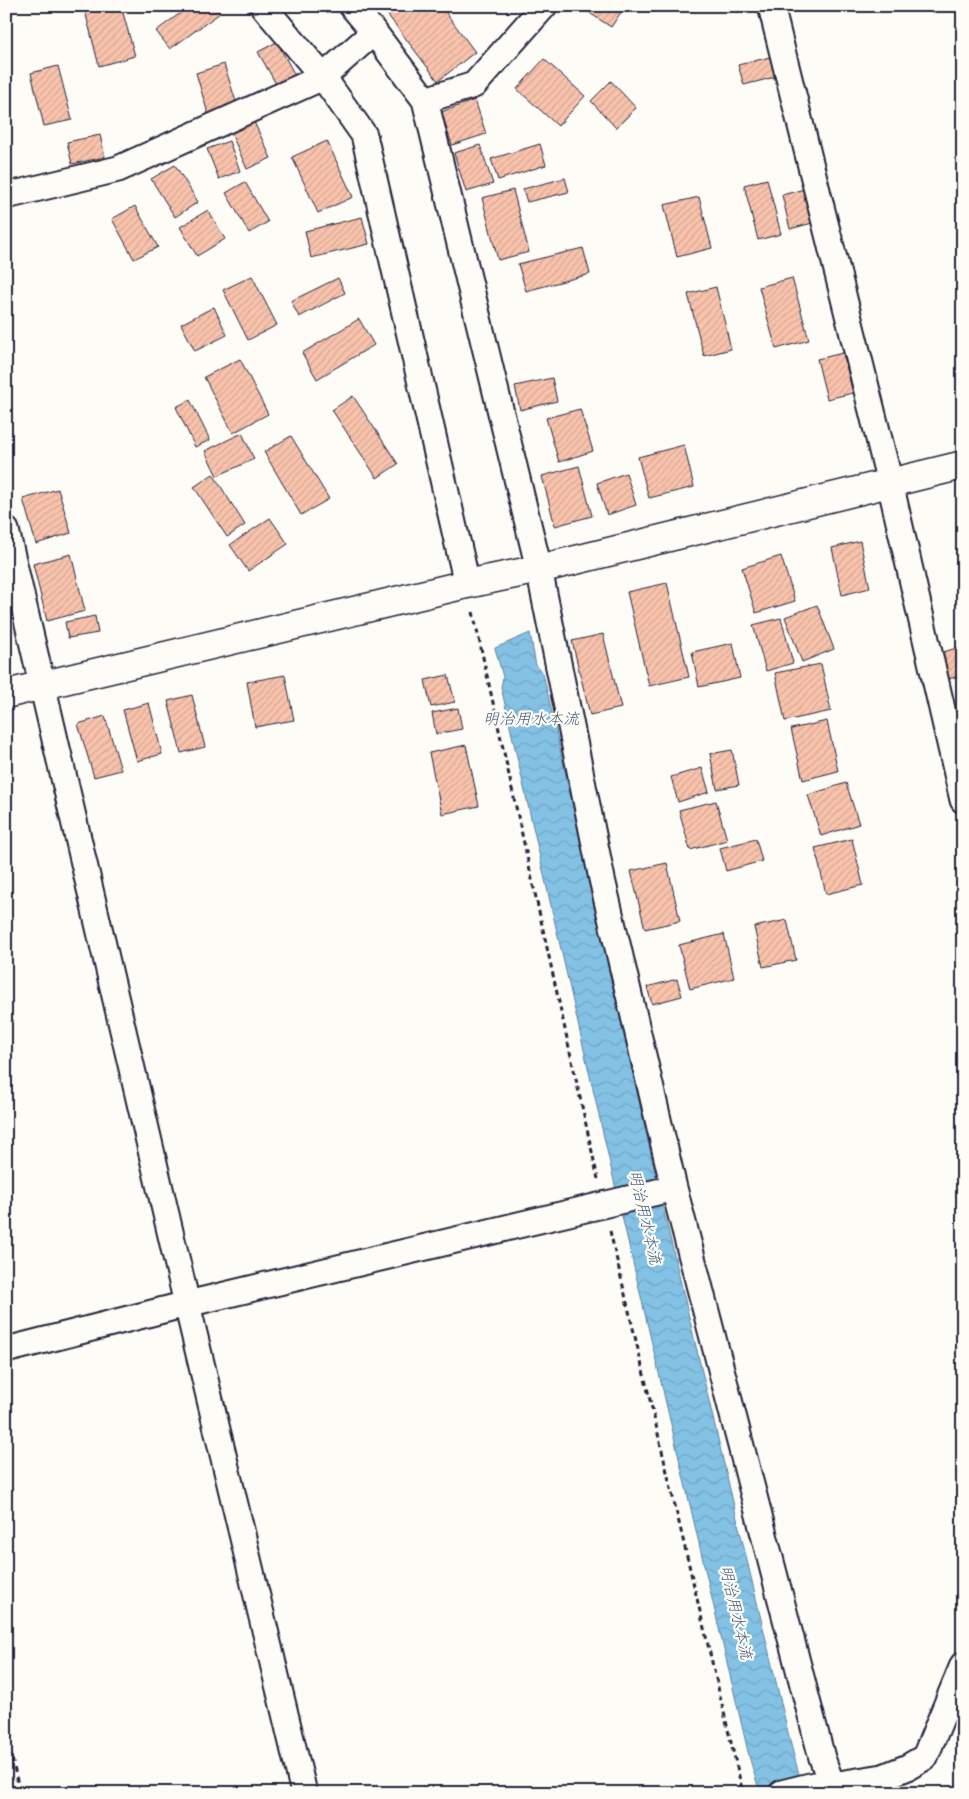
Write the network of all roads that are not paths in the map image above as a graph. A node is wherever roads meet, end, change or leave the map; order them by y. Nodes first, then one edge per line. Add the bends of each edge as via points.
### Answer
1 (263, 6) edge
2 (352, 6) edge
3 (544, 6) edge
4 (771, 6) edge
5 (374, 32) junction
6 (324, 77) junction
7 (425, 100) junction
8 (6, 196) edge
9 (963, 465) edge
10 (890, 483) junction
11 (6, 530) edge
12 (533, 570) junction
13 (472, 583) junction
14 (43, 685) junction
15 (6, 694) edge
16 (963, 800) edge
17 (674, 1188) junction
18 (187, 1304) junction
19 (6, 1350) edge
20 (963, 1665) edge
21 (827, 1788) edge
22 (304, 1793) edge
23 (782, 1793) edge

1 - 6 street
2 - 5 street
3 - 7 street via 474,85
4 - 10 street
5 - 6 street
5 - 7 street
6 - 8 street via 118,170
6 - 13 street via 364,135
7 - 12 street
9 - 10 street
10 - 12 street
10 - 16 street
11 - 14 street
12 - 13 street
12 - 17 street
13 - 14 street
14 - 15 street
14 - 18 street
17 - 18 street
17 - 21 street via 822,1758
18 - 19 street
18 - 22 street
20 - 21 street via 925,1757 883,1777
21 - 23 street

